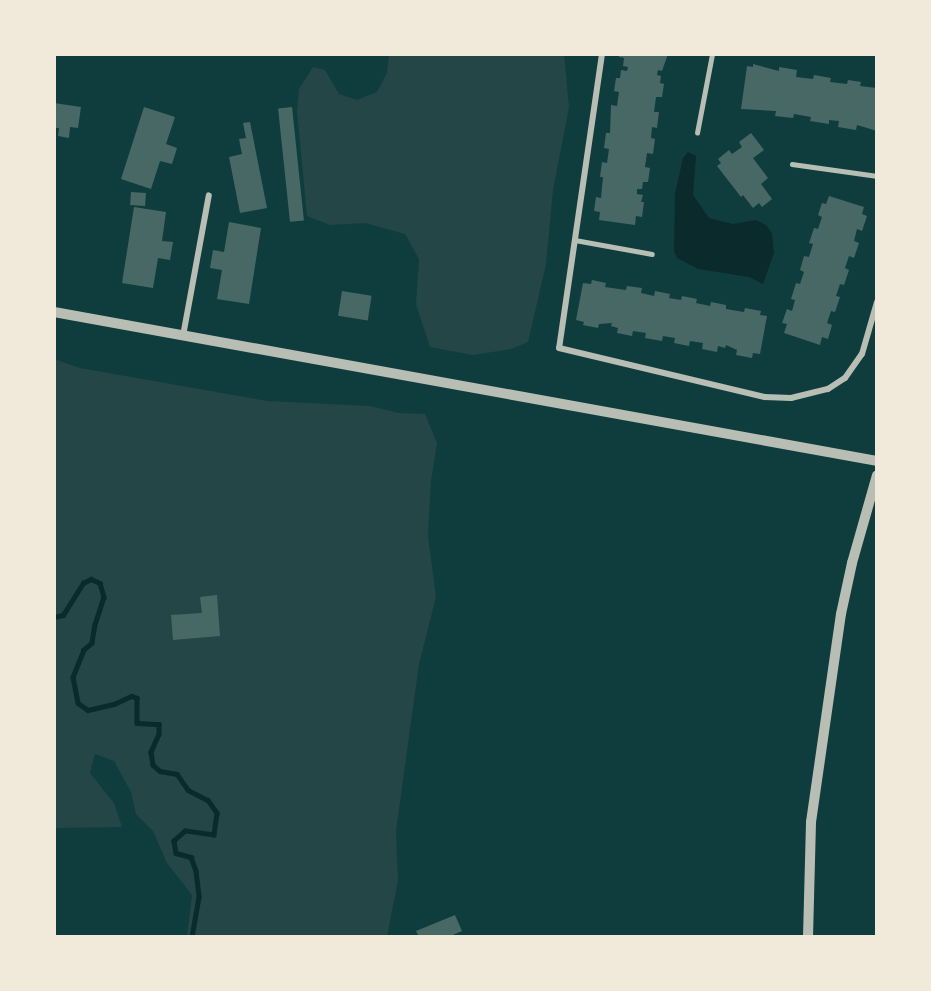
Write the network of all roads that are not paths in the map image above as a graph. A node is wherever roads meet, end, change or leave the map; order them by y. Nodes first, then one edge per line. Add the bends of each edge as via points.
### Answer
1 (602, 54) edge
2 (712, 54) edge
3 (697, 133) dead end
4 (792, 164) dead end
5 (877, 176) edge
6 (209, 195) dead end
7 (575, 240) junction
8 (652, 254) dead end
9 (877, 302) edge
10 (54, 312) edge
11 (183, 336) junction
12 (877, 461) edge
13 (877, 475) edge
14 (808, 937) edge

1 - 7 street
2 - 3 lane
4 - 5 lane
6 - 11 street
7 - 8 lane
7 - 9 street via 559,348 765,397 792,398 828,389 845,378 862,354
10 - 11 street
11 - 12 street
13 - 14 street via 841,614 811,822

